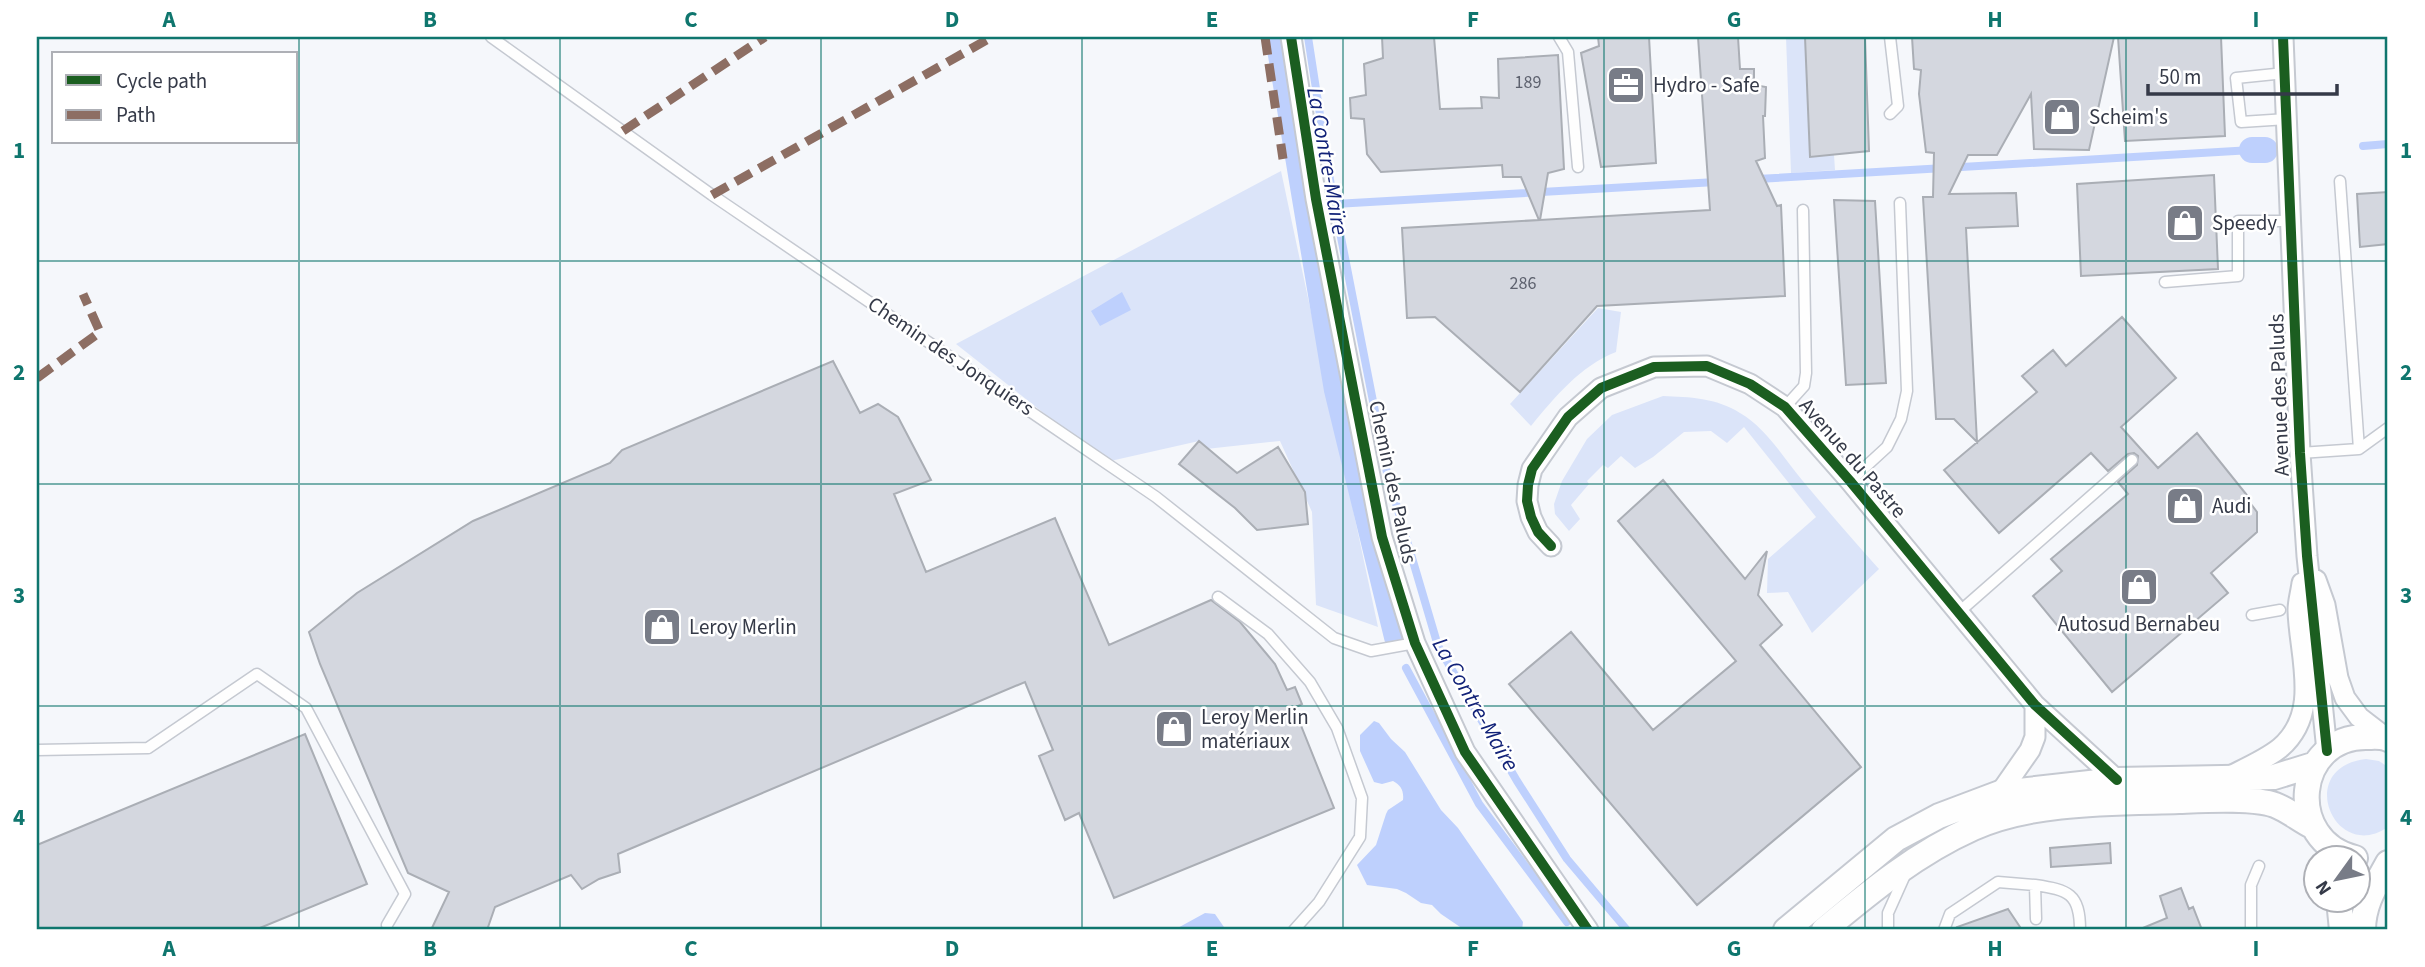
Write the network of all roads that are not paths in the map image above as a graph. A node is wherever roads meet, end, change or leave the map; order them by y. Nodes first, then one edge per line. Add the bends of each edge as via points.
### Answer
1 (491, 37) edge
2 (1291, 37) edge
3 (1559, 37) edge
4 (1890, 37) edge
5 (2283, 37) edge
6 (2286, 73) junction
7 (1890, 114) dead end
8 (2287, 119) junction
9 (1578, 167) dead end
10 (2340, 181) dead end
11 (1900, 203) dead end
12 (1803, 210) dead end
13 (2291, 221) junction
14 (2165, 282) dead end
15 (1785, 407) junction
16 (2388, 428) edge
17 (2359, 449) junction
18 (2300, 453) junction
19 (2132, 460) dead end
20 (1850, 481) junction
21 (1551, 546) dead end
22 (2307, 556) junction
23 (1218, 597) dead end
24 (2280, 610) dead end
25 (1959, 612) junction
26 (2252, 615) dead end
27 (1415, 643) junction
28 (2035, 705) junction
29 (2387, 738) edge
30 (37, 750) edge
31 (2321, 757) junction
32 (2224, 779) junction
33 (2117, 780) junction
34 (2000, 793) junction
35 (2312, 826) junction
36 (2325, 844) edge
37 (1910, 863) junction
38 (2388, 863) edge
39 (2259, 866) dead end
40 (2035, 885) junction
41 (2036, 919) dead end
42 (387, 925) dead end
43 (1294, 930) edge
44 (1588, 930) edge
45 (1786, 930) edge
46 (1824, 930) edge
47 (1888, 930) edge
48 (1944, 930) edge
49 (2081, 930) edge
50 (2252, 930) edge
51 (2363, 930) edge

1 - 27 lane, Chemin des Jonquiers via 712,195 1156,497 1334,638 1371,651
2 - 27 street, Chemin des Paluds via 1316,199 1382,537
3 - 9 lane via 1568,52
4 - 7 lane via 1898,106
5 - 6 street, Avenue des Paluds
6 - 8 street, Avenue des Paluds
6 - 8 lane via 2236,78 2241,122
8 - 13 street, Avenue des Paluds
10 - 17 lane
11 - 20 lane via 1907,391 1901,419 1887,447
12 - 15 lane via 1806,373 1804,386
13 - 14 lane via 2238,221 2238,276
13 - 18 street, Avenue des Paluds
15 - 20 street, Avenue du Pastre
15 - 21 street, Avenue du Pastre via 1750,384 1707,366 1654,367 1601,388 1568,417 1532,468 1527,501 1538,532
16 - 17 lane
17 - 18 lane
18 - 22 street, Avenue des Paluds
19 - 25 lane
20 - 25 street, Avenue du Pastre
22 - 29 street, Avenue des Paluds via 2326,605 2345,698 2359,717
22 - 31 street, Avenue des Paluds
22 - 32 street, Avenue des Paluds via 2298,608 2305,682 2300,720 2281,747
23 - 43 lane via 1268,634 1310,682 1337,729 1362,798 1360,837 1319,902
24 - 26 lane
25 - 28 street, Avenue du Pastre
27 - 44 street, Chemin des Paluds via 1465,752
28 - 33 street, Avenue du Pastre
28 - 34 street via 2035,737 2030,750
29 - 31 street via 2358,736
30 - 42 lane via 148,748 257,674 306,708 405,894
31 - 32 street via 2274,777
31 - 35 street via 2306,795
32 - 33 street
33 - 34 street
34 - 45 street via 1939,816 1896,839
35 - 36 street
35 - 37 street via 2274,805 2223,799 2070,805 1975,827
37 - 46 street
37 - 47 lane via 1888,913
38 - 51 street via 2369,897
39 - 50 lane via 2251,885
40 - 41 lane
40 - 48 lane via 1998,883 1950,914
40 - 49 lane via 2071,894 2080,910

